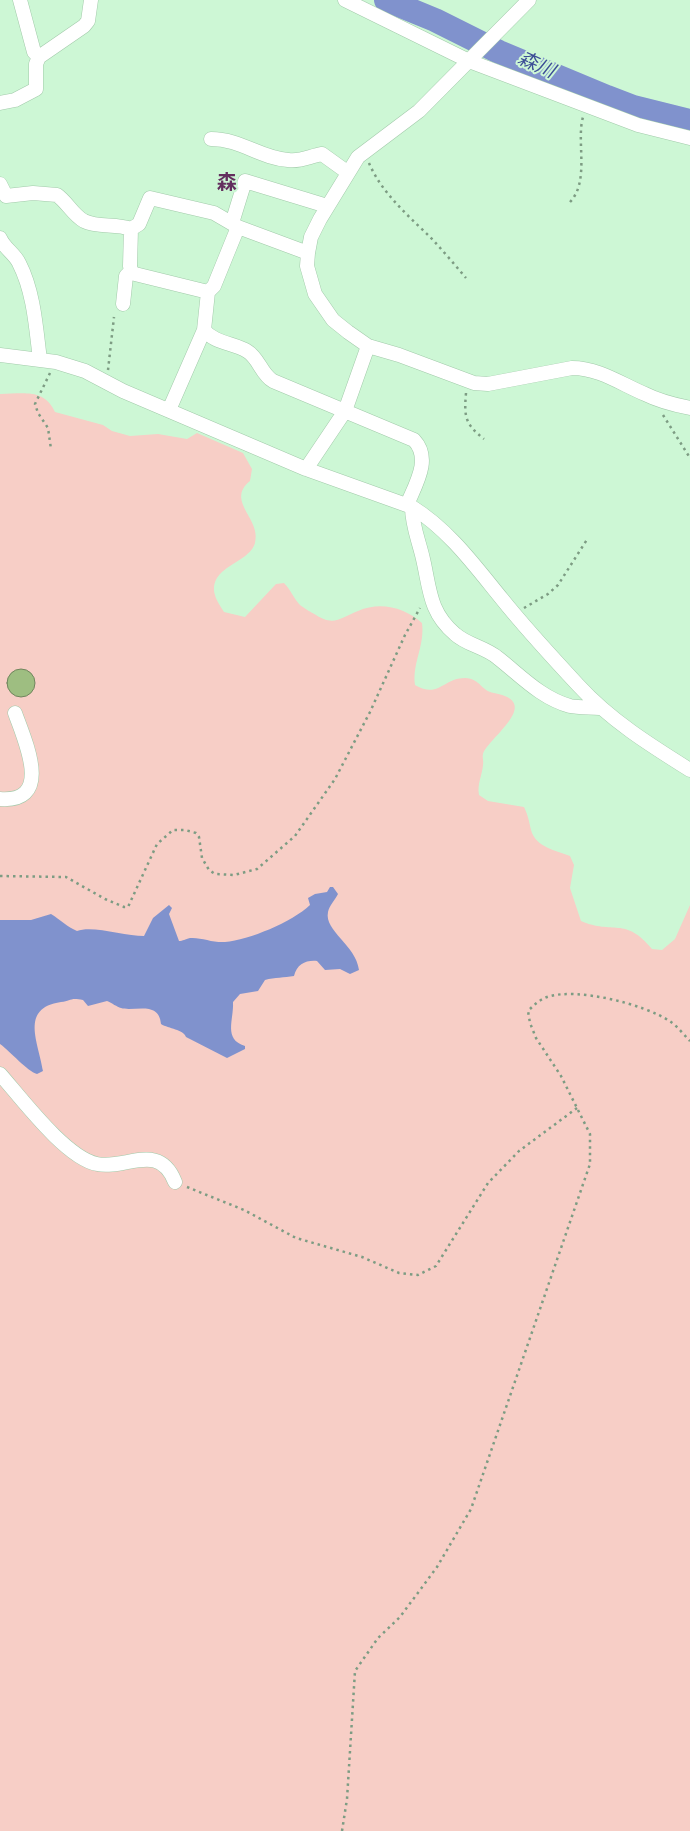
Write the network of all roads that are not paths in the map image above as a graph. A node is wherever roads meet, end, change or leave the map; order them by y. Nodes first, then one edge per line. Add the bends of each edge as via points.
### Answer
1 (20, 0) edge
2 (91, 0) edge
3 (345, 0) edge
4 (529, 0) edge
5 (39, 57) junction
6 (472, 58) junction
7 (0, 103) edge
8 (690, 138) edge
9 (211, 139) dead end
10 (347, 172) junction
11 (1, 190) edge
12 (327, 206) junction
13 (235, 225) junction
14 (131, 229) junction
15 (0, 238) edge
16 (308, 253) junction
17 (130, 271) junction
18 (208, 292) junction
19 (123, 304) dead end
20 (204, 330) junction
21 (368, 346) junction
22 (0, 355) edge
23 (46, 361) junction
24 (690, 408) edge
25 (169, 410) junction
26 (345, 412) junction
27 (306, 469) junction
28 (409, 506) junction
29 (600, 708) junction
30 (15, 713) dead end
31 (690, 770) edge
32 (0, 799) edge
33 (0, 1074) edge
34 (174, 1182) road end

1 - 5 street via 34,52
2 - 5 street via 88,21 84,26
3 - 6 street
4 - 6 street
5 - 7 street via 36,89 15,100
6 - 8 street via 588,107 638,125
6 - 10 street via 419,111 365,151
9 - 10 street via 232,140 289,161 322,154
10 - 12 street
11 - 14 street via 6,196 57,195 81,220
12 - 13 street via 245,181
12 - 16 street via 310,237
13 - 14 street via 214,213 150,198 139,224
13 - 16 street
13 - 18 street via 214,286
14 - 17 street
15 - 23 street via 24,274
16 - 21 street via 310,281 322,306 333,320
17 - 18 street
17 - 19 street via 126,276
18 - 20 street
20 - 25 street
20 - 26 street via 212,337 246,350 268,378
21 - 24 street via 468,381 488,384 585,368 656,399
21 - 26 street
22 - 23 street
23 - 25 street via 85,371
25 - 27 street
26 - 27 street
26 - 28 street via 407,436 419,445 422,466
27 - 28 street
28 - 29 street via 423,514 456,544
28 - 29 street via 429,594 442,620 454,634 497,657 544,694 571,706
29 - 31 street
30 - 32 street via 33,778 25,794 18,798
33 - 34 street via 79,1157 99,1165 150,1159 160,1161 172,1174

